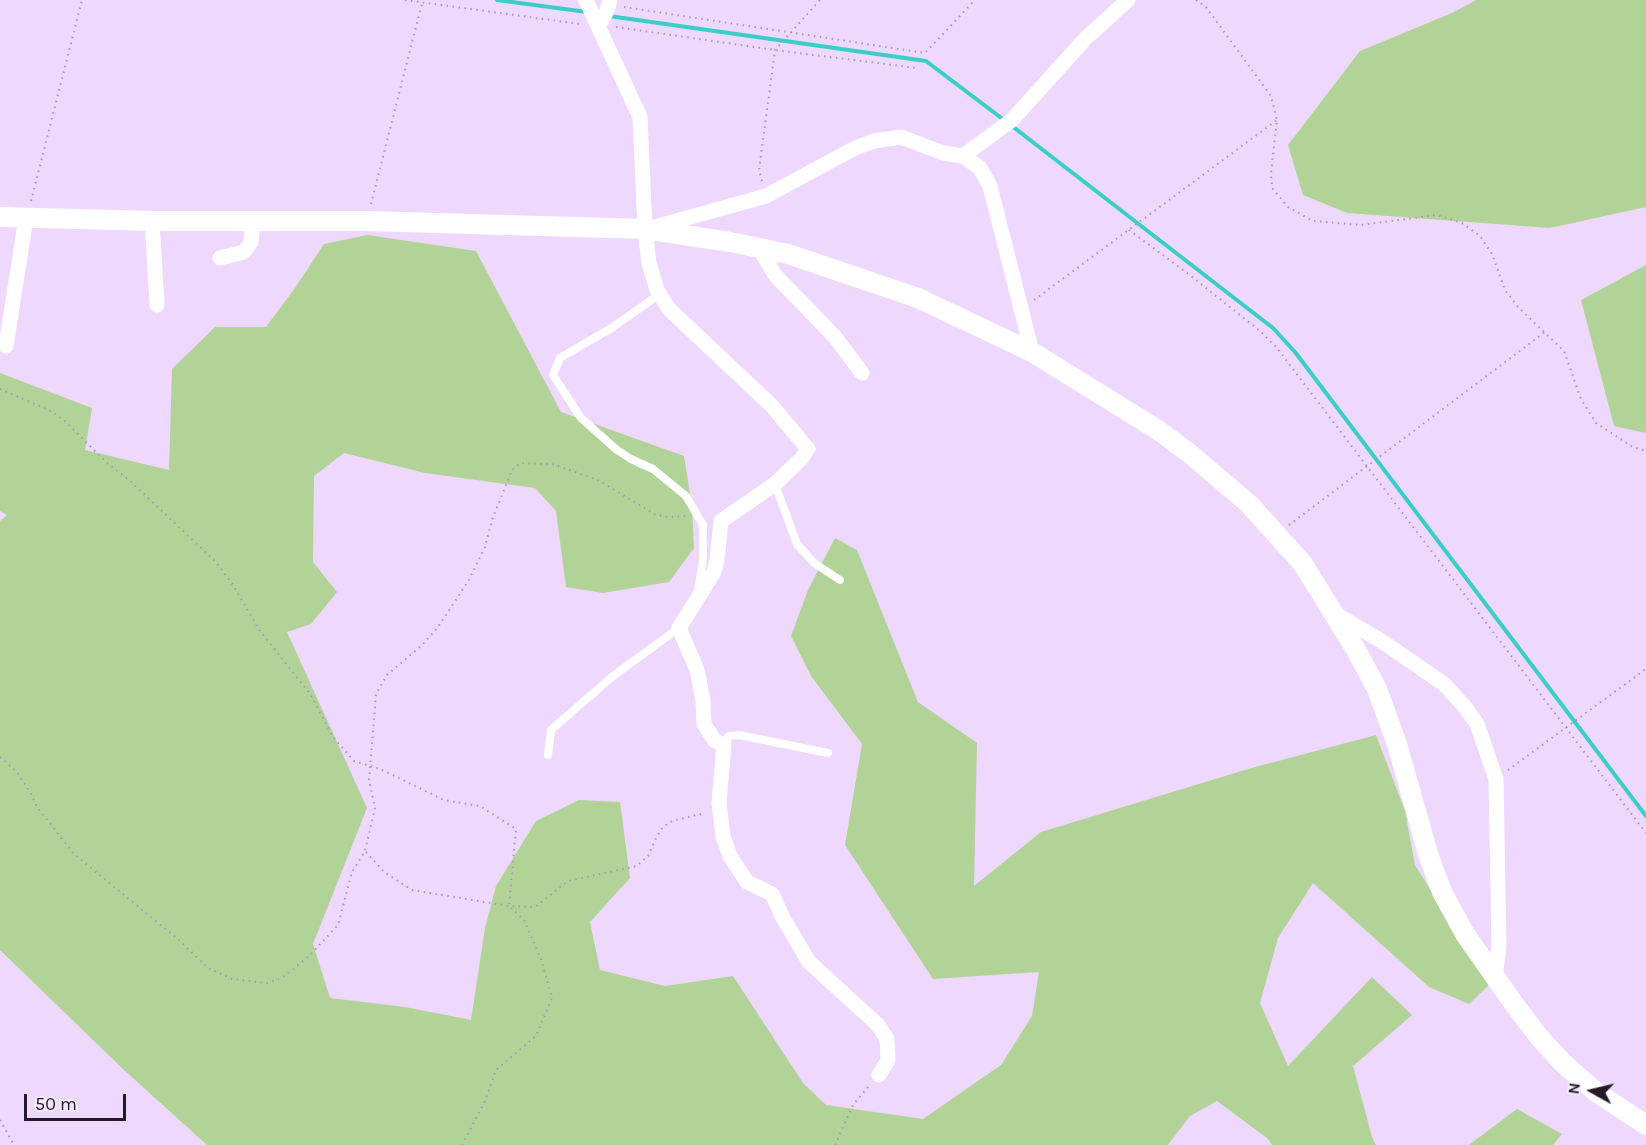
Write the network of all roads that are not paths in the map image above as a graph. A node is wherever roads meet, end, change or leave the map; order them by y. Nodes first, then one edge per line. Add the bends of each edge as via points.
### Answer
1 (586, 0) edge
2 (1128, 0) edge
3 (610, 2) edge
4 (599, 26) junction
5 (963, 156) junction
6 (0, 217) edge
7 (27, 218) junction
8 (152, 221) junction
9 (253, 221) junction
10 (645, 229) junction
11 (759, 248) junction
12 (220, 258) dead end
13 (660, 294) junction
14 (157, 305) dead end
15 (6, 346) dead end
16 (1032, 352) junction
17 (862, 373) dead end
18 (775, 484) junction
19 (840, 580) dead end
20 (697, 598) junction
21 (1334, 613) junction
22 (679, 628) junction
23 (724, 745) junction
24 (828, 753) dead end
25 (548, 755) dead end
26 (1495, 978) junction
27 (879, 1075) road end
28 (1646, 1125) edge

1 - 4 street
2 - 5 street via 1086,38 1012,120
3 - 4 street
4 - 10 street via 640,117
5 - 10 street via 901,137 874,141 766,196
5 - 16 street via 980,168 990,186
6 - 7 street
7 - 8 street
7 - 15 street
8 - 9 street
8 - 14 street
9 - 10 street
9 - 12 street via 244,252
10 - 11 street
10 - 13 street via 649,263
11 - 16 street via 918,298
11 - 17 street via 775,275 836,337
13 - 18 street via 669,309 772,406 808,449
13 - 20 lane via 560,358 553,375 581,418 617,450 653,469 686,496 703,525
16 - 21 street via 1158,430 1242,498 1303,564
18 - 19 lane via 796,544 814,563
18 - 20 street via 721,521 714,572
20 - 22 street
21 - 26 street via 1377,689 1443,892
21 - 26 street via 1444,684 1477,724 1496,779 1499,946
22 - 23 street via 697,670 704,724 715,741
22 - 25 lane via 613,676 551,730
23 - 24 lane via 729,736 739,735
23 - 27 street via 719,809 730,856 747,882 772,894 809,962 878,1025 887,1039 888,1060
26 - 28 street via 1563,1063 1596,1092

